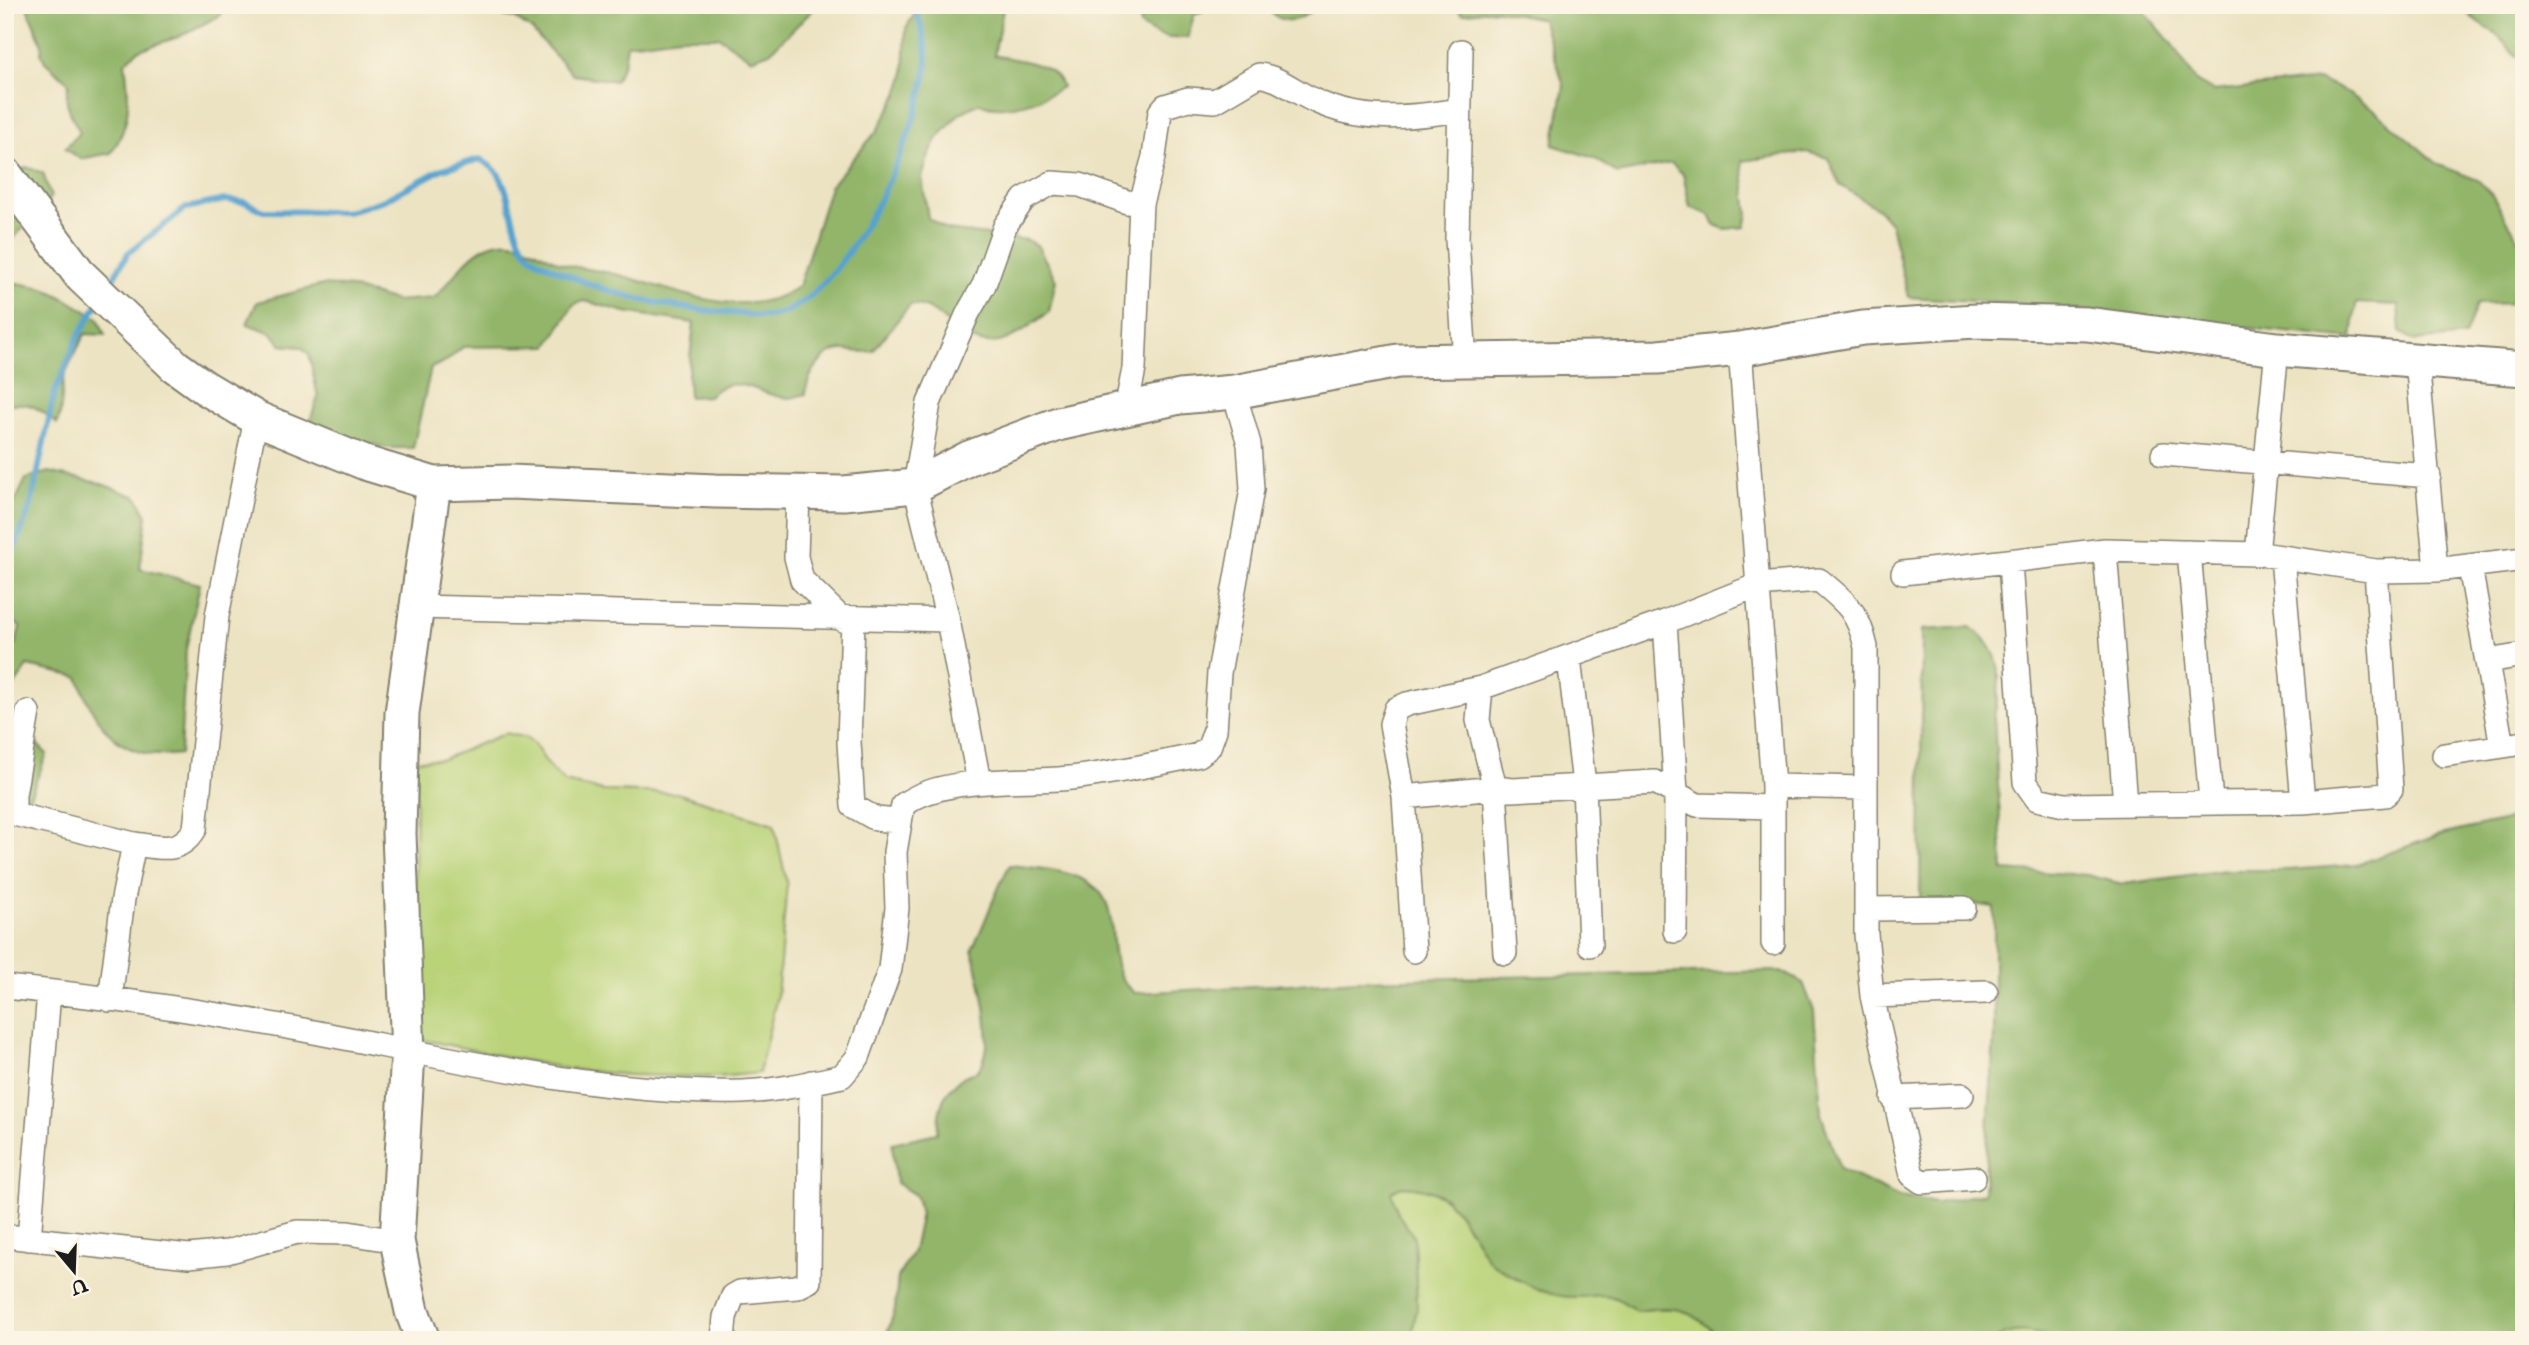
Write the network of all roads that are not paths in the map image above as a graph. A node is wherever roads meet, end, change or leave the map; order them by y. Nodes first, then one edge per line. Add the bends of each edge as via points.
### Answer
1 (1461, 51) dead end
2 (1459, 110) junction
3 (5, 174) edge
4 (1141, 203) junction
5 (1740, 349) junction
6 (2277, 349) junction
7 (1465, 360) junction
8 (2418, 368) junction
9 (2524, 369) edge
10 (2524, 385) edge
11 (1234, 393) junction
12 (1126, 409) junction
13 (256, 418) junction
14 (2163, 454) dead end
15 (2265, 461) junction
16 (2429, 476) junction
17 (434, 484) junction
18 (915, 486) junction
19 (798, 492) junction
20 (2105, 550) junction
21 (2189, 552) junction
22 (2257, 554) junction
23 (2283, 557) junction
24 (2524, 559) edge
25 (2010, 562) junction
26 (2470, 567) junction
27 (2436, 570) junction
28 (2376, 571) junction
29 (1903, 573) dead end
30 (1758, 585) junction
31 (416, 607) junction
32 (848, 620) junction
33 (948, 620) junction
34 (1665, 622) junction
35 (2524, 655) edge
36 (1572, 656) junction
37 (2487, 661) junction
38 (1481, 688) junction
39 (28, 712) dead end
40 (2513, 745) edge
41 (2444, 755) dead end
42 (979, 782) junction
43 (1584, 784) junction
44 (1495, 788) junction
45 (1865, 788) junction
46 (1676, 792) junction
47 (1404, 797) junction
48 (1773, 797) junction
49 (2211, 802) junction
50 (2303, 802) junction
51 (2125, 804) junction
52 (898, 821) junction
53 (134, 844) junction
54 (1964, 908) dead end
55 (1866, 909) junction
56 (1675, 931) dead end
57 (1773, 943) dead end
58 (1590, 945) dead end
59 (1414, 951) dead end
60 (1505, 953) dead end
61 (6, 983) edge
62 (49, 992) junction
63 (1986, 992) dead end
64 (1872, 996) junction
65 (110, 1000) junction
66 (408, 1053) junction
67 (811, 1082) junction
68 (1962, 1095) dead end
69 (1893, 1097) junction
70 (1974, 1178) dead end
71 (5, 1236) edge
72 (29, 1238) junction
73 (397, 1241) junction
74 (422, 1340) edge
75 (723, 1340) edge

1 - 2 street
2 - 4 street via 1372,118 1314,101 1266,76 1251,76 1215,101 1188,99 1165,106
2 - 7 street via 1457,239
3 - 13 street via 81,276 113,309 175,366
4 - 12 street via 1134,369
4 - 18 street via 1080,185 1052,183 1024,199 1005,226 984,285 939,376 929,403
5 - 6 street via 1863,328 1976,321 2087,324
5 - 7 street via 1658,357
5 - 30 street
6 - 8 street
6 - 15 street
7 - 11 street via 1398,361
8 - 9 street
8 - 10 street
8 - 16 street
11 - 12 street via 1180,397
11 - 42 street via 1248,444 1252,489 1209,747 1199,755 1071,778
12 - 18 street via 1058,424 969,458
13 - 17 street via 365,463
13 - 53 street via 218,616 195,829 187,842 177,847
14 - 15 street
15 - 16 street
15 - 22 street
16 - 27 street
17 - 19 street via 510,482
17 - 31 street
18 - 19 street
18 - 33 street
19 - 32 street via 796,557 802,580
20 - 21 street
20 - 25 street
20 - 51 street
21 - 22 street
21 - 49 street
22 - 23 street
23 - 28 street
23 - 50 street
24 - 26 street
25 - 29 street
25 - 51 street via 2025,782 2037,799 2051,803
26 - 27 street
26 - 37 street
27 - 28 street
28 - 50 street via 2390,789 2385,795
30 - 34 street
30 - 45 street via 1819,580 1849,605 1860,621 1866,647
30 - 48 street
31 - 32 street
31 - 66 street via 402,713 399,834
32 - 33 street
32 - 52 street via 853,806 876,819
33 - 42 street
34 - 36 street
34 - 46 street
35 - 37 street
36 - 38 street
36 - 43 street
37 - 40 street
38 - 44 street via 1478,720
38 - 47 street via 1396,709 1392,746
39 - 53 street via 14,795 18,815
40 - 41 street
42 - 52 street via 914,796 903,805
43 - 44 street
43 - 46 street via 1655,782
43 - 58 street
44 - 47 street
44 - 60 street
45 - 48 street
45 - 55 street
46 - 48 street via 1697,805
46 - 56 street
47 - 59 street
48 - 57 street
49 - 50 street
49 - 51 street
52 - 67 street via 897,908 890,969 853,1065 842,1076
53 - 65 street
54 - 55 street
55 - 64 street
61 - 62 street
62 - 65 street
62 - 72 street
63 - 64 street
64 - 69 street
65 - 66 street
66 - 67 street via 617,1085 744,1091
66 - 73 street
67 - 75 street via 809,1280 797,1287 733,1296 724,1317
68 - 69 street
69 - 70 street via 1914,1178 1922,1182
71 - 72 street
72 - 73 street via 189,1256 228,1252 297,1232 348,1233
73 - 74 street

